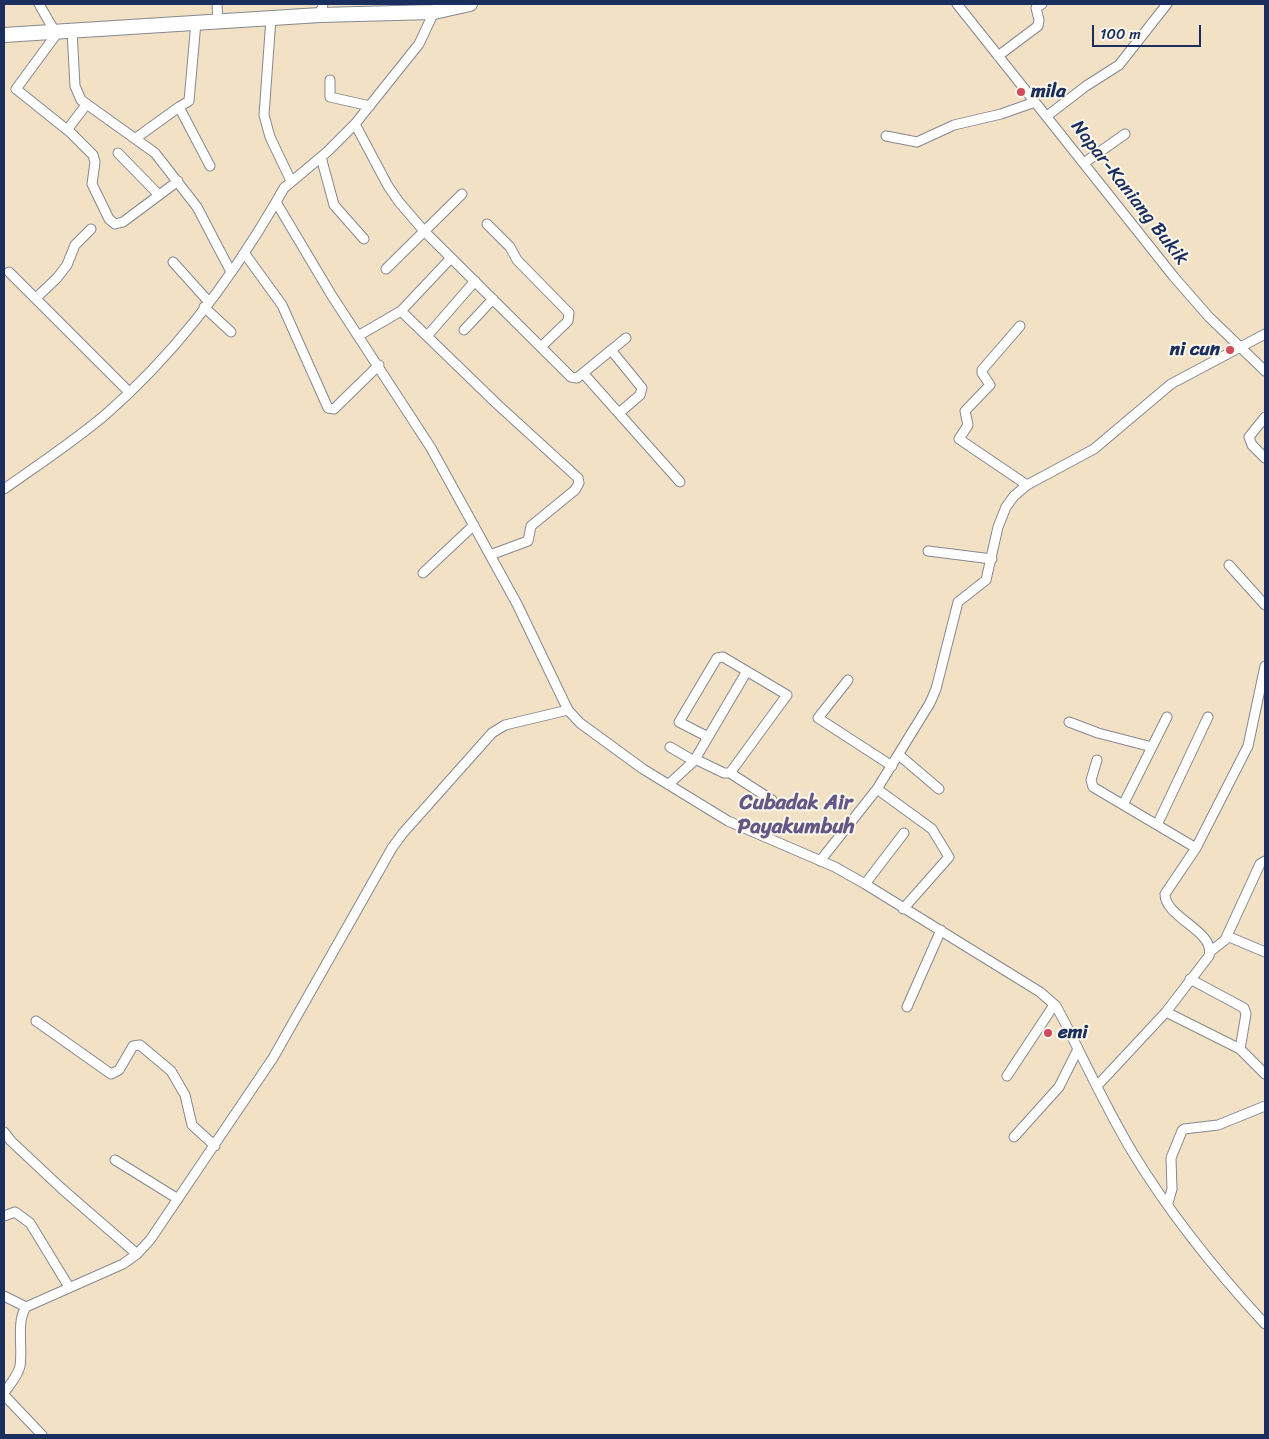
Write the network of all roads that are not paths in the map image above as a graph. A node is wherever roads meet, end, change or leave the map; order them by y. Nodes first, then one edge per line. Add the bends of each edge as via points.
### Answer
1 (39, 4) edge
2 (217, 4) edge
3 (470, 4) edge
4 (957, 4) edge
5 (1042, 4) edge
6 (1167, 4) edge
7 (321, 9) edge
8 (374, 9) edge
9 (434, 12) junction
10 (271, 18) junction
11 (218, 21) junction
12 (196, 22) junction
13 (62, 31) junction
14 (4, 35) edge
15 (998, 56) junction
16 (330, 80) dead end
17 (1035, 102) junction
18 (86, 105) junction
19 (370, 106) junction
20 (179, 107) junction
21 (1047, 116) junction
22 (355, 124) junction
23 (67, 130) junction
24 (1125, 134) dead end
25 (886, 136) dead end
26 (136, 138) junction
27 (118, 153) dead end
28 (321, 157) junction
29 (1084, 163) junction
30 (210, 166) dead end
31 (178, 181) junction
32 (291, 181) junction
33 (462, 194) dead end
34 (159, 195) junction
35 (276, 202) junction
36 (487, 224) dead end
37 (91, 229) dead end
38 (424, 231) junction
39 (364, 239) dead end
40 (245, 254) junction
41 (451, 258) junction
42 (173, 262) dead end
43 (386, 269) dead end
44 (9, 272) dead end
45 (231, 272) junction
46 (475, 281) junction
47 (36, 298) junction
48 (493, 299) junction
49 (206, 304) junction
50 (402, 311) junction
51 (1020, 326) dead end
52 (464, 330) dead end
53 (231, 332) dead end
54 (1265, 334) edge
55 (358, 336) junction
56 (428, 336) junction
57 (626, 338) dead end
58 (542, 346) junction
59 (1242, 348) junction
60 (611, 350) junction
61 (379, 365) junction
62 (1265, 372) edge
63 (584, 373) junction
64 (130, 392) junction
65 (619, 413) junction
66 (1265, 417) edge
67 (1265, 458) edge
68 (680, 482) dead end
69 (1027, 486) junction
70 (4, 490) edge
71 (474, 525) junction
72 (928, 551) dead end
73 (490, 555) junction
74 (992, 559) junction
75 (1229, 565) dead end
76 (423, 574) dead end
77 (1265, 605) edge
78 (1265, 666) edge
79 (747, 671) junction
80 (848, 680) dead end
81 (568, 710) junction
82 (1167, 717) dead end
83 (1208, 717) dead end
84 (1069, 722) dead end
85 (708, 737) junction
86 (670, 747) dead end
87 (1152, 747) junction
88 (899, 755) junction
89 (694, 760) junction
90 (1097, 760) dead end
91 (892, 766) junction
92 (730, 773) junction
93 (669, 784) junction
94 (877, 789) junction
95 (939, 789) dead end
96 (772, 800) dead end
97 (1124, 803) junction
98 (1157, 825) junction
99 (904, 832) dead end
100 (1196, 848) junction
101 (1265, 860) edge
102 (820, 861) junction
103 (865, 884) junction
104 (903, 909) junction
105 (941, 930) junction
106 (1227, 936) junction
107 (1211, 951) junction
108 (1265, 952) edge
109 (1190, 979) junction
110 (1054, 1004) junction
111 (907, 1007) dead end
112 (1166, 1012) junction
113 (36, 1021) dead end
114 (1078, 1048) junction
115 (1240, 1048) junction
116 (1265, 1074) edge
117 (1007, 1076) dead end
118 (1097, 1086) junction
119 (1265, 1106) edge
120 (4, 1132) edge
121 (1014, 1137) dead end
122 (215, 1146) junction
123 (116, 1160) dead end
124 (178, 1199) junction
125 (1168, 1203) junction
126 (4, 1216) edge
127 (137, 1254) junction
128 (69, 1287) junction
129 (4, 1296) edge
130 (24, 1311) junction
131 (1265, 1324) edge
132 (4, 1394) edge
133 (42, 1435) edge

1 - 13 street
2 - 11 street
3 - 9 highway
4 - 15 street, Napar-Kaniang Bukik
5 - 15 street via 1036,8 1038,26
6 - 21 street via 1119,65
7 - 8 highway
7 - 10 highway
8 - 9 highway
9 - 19 street via 420,44
10 - 11 highway
10 - 32 street via 264,115 270,137
11 - 12 highway
12 - 13 highway
12 - 20 street via 189,101
13 - 14 highway
13 - 18 street via 77,93
13 - 23 street via 16,89
15 - 17 street, Napar-Kaniang Bukik
16 - 19 street via 330,97
17 - 21 street, Napar-Kaniang Bukik
17 - 25 street via 954,125 924,140 911,142
18 - 23 street
18 - 26 street
19 - 22 street
20 - 26 street
20 - 30 street
21 - 29 street, Napar-Kaniang Bukik
22 - 28 street
22 - 38 street via 392,194
23 - 34 street via 93,155 92,184 112,222 123,222
24 - 29 street
26 - 31 street via 155,153
27 - 34 street
28 - 32 street
28 - 39 street via 334,205
29 - 59 street, Napar-Kaniang Bukik via 1174,277
31 - 34 street
31 - 45 street via 197,207
32 - 35 street
33 - 38 street
35 - 40 street
35 - 55 street
36 - 58 street via 569,313 568,321
37 - 47 street via 75,245 62,271
38 - 41 street
38 - 43 street
40 - 45 street
40 - 61 street via 282,305 328,408 334,409
41 - 46 street
41 - 50 street
42 - 49 street
44 - 47 street
45 - 49 street
46 - 48 street
46 - 56 street
47 - 64 street
48 - 52 street
48 - 58 street
49 - 53 street
49 - 64 street via 183,338
50 - 55 street
50 - 56 street
51 - 69 street via 982,370 990,385 965,411 968,425 959,439
54 - 59 street
55 - 61 street
56 - 73 street via 578,478 575,490 531,526 528,541
57 - 60 street
58 - 63 street via 572,378
59 - 62 street, Napar-Kaniang Bukik
59 - 69 street via 1171,384 1094,449
60 - 63 street
60 - 65 street via 642,388 640,395
61 - 71 street
63 - 65 street
64 - 70 street via 69,443
65 - 68 street
66 - 67 street via 1249,438
69 - 74 street via 1006,507 998,527
71 - 73 street
71 - 76 street
72 - 74 street
73 - 81 street
74 - 88 street via 986,580 958,602 934,697
75 - 77 street
78 - 100 street via 1248,746
79 - 85 street
79 - 85 street via 723,657 715,660 679,722
79 - 92 street via 787,695
80 - 91 street via 818,718
81 - 93 street via 604,742
81 - 122 street via 505,725 492,733 396,842 273,1058
82 - 87 street
83 - 98 street
84 - 87 street
85 - 89 street
86 - 89 street
87 - 97 street
88 - 91 street
88 - 95 street
89 - 92 street
89 - 93 street
90 - 97 street via 1092,785
91 - 94 street
92 - 96 street
93 - 102 street via 728,821
94 - 102 street
94 - 104 street via 932,829 949,856
97 - 98 street
98 - 100 street
99 - 103 street
100 - 107 street via 1166,891 1165,898 1206,940
101 - 106 street via 1260,864
102 - 103 street
103 - 104 street
104 - 105 street
105 - 110 street
105 - 111 street
106 - 107 street
106 - 108 street
107 - 109 street via 1206,962
109 - 112 street
109 - 115 street via 1245,1010
110 - 114 street
110 - 117 street
112 - 115 street
112 - 118 street
113 - 122 street via 111,1074 119,1070 133,1046 140,1045 171,1070 185,1095 192,1126
114 - 118 street
114 - 121 street via 1059,1087
115 - 116 street
118 - 125 street via 1134,1155
119 - 125 street via 1218,1125 1184,1129 1171,1158 1172,1189
120 - 127 street via 61,1188
122 - 124 street
123 - 124 street
124 - 127 street
125 - 131 street via 1209,1260
126 - 128 street via 15,1212 30,1223
127 - 128 street via 123,1264
128 - 130 street
129 - 130 street
130 - 132 street via 20,1365
132 - 133 street

